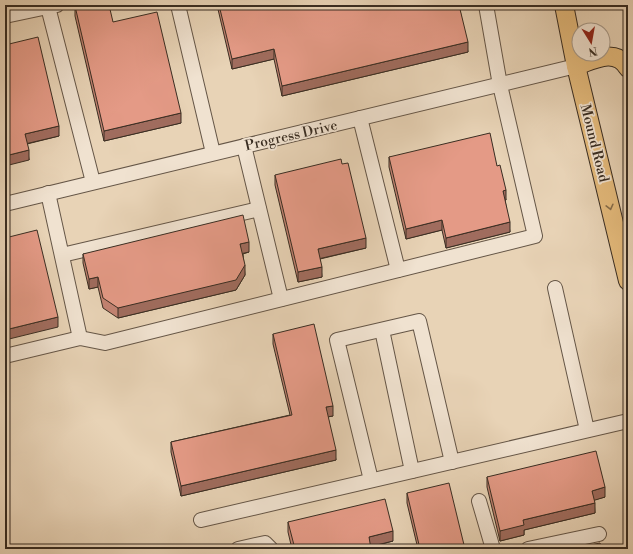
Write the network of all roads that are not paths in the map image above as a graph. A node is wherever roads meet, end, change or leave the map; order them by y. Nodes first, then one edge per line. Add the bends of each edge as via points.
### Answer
1 (178, 5) edge
2 (486, 5) edge
3 (564, 5) edge
4 (53, 6) edge
5 (5, 16) edge
6 (576, 66) junction
7 (628, 68) edge
8 (500, 84) junction
9 (360, 118) junction
10 (244, 146) junction
11 (214, 153) junction
12 (94, 182) junction
13 (48, 193) junction
14 (5, 204) edge
15 (259, 209) junction
16 (62, 255) junction
17 (398, 270) junction
18 (628, 281) edge
19 (555, 288) dead end
20 (281, 299) junction
21 (382, 330) junction
22 (80, 338) junction
23 (5, 356) edge
24 (628, 421) edge
25 (587, 430) junction
26 (452, 462) junction
27 (412, 471) junction
28 (371, 480) junction
29 (479, 501) dead end
30 (201, 520) dead end
31 (599, 534) dead end
32 (238, 549) edge
33 (271, 549) edge
34 (493, 549) edge
35 (528, 549) edge

1 - 11 street
2 - 8 street
3 - 6 main road, Mound Road
4 - 5 street
4 - 12 street
6 - 7 main road via 609,56 619,58
6 - 8 street, Progress Drive
6 -> 18 main road, Mound Road
8 - 9 street, Progress Drive
8 - 17 street via 535,236
9 - 10 street, Progress Drive
9 - 17 street
10 - 11 street, Progress Drive
10 - 15 street
11 - 12 street, Progress Drive
12 - 13 street, Progress Drive
13 - 14 street, Progress Drive
13 - 16 street
15 - 16 street
15 - 20 street
16 - 22 street
17 - 20 street
19 - 25 street
20 - 22 street via 105,343
21 - 26 street via 419,321
21 - 27 street
21 - 28 street via 338,340
22 - 23 street
24 - 25 street
25 - 26 street
26 - 27 street
27 - 28 street
28 - 30 street
29 - 34 street
31 - 35 street
32 - 33 street via 265,543

